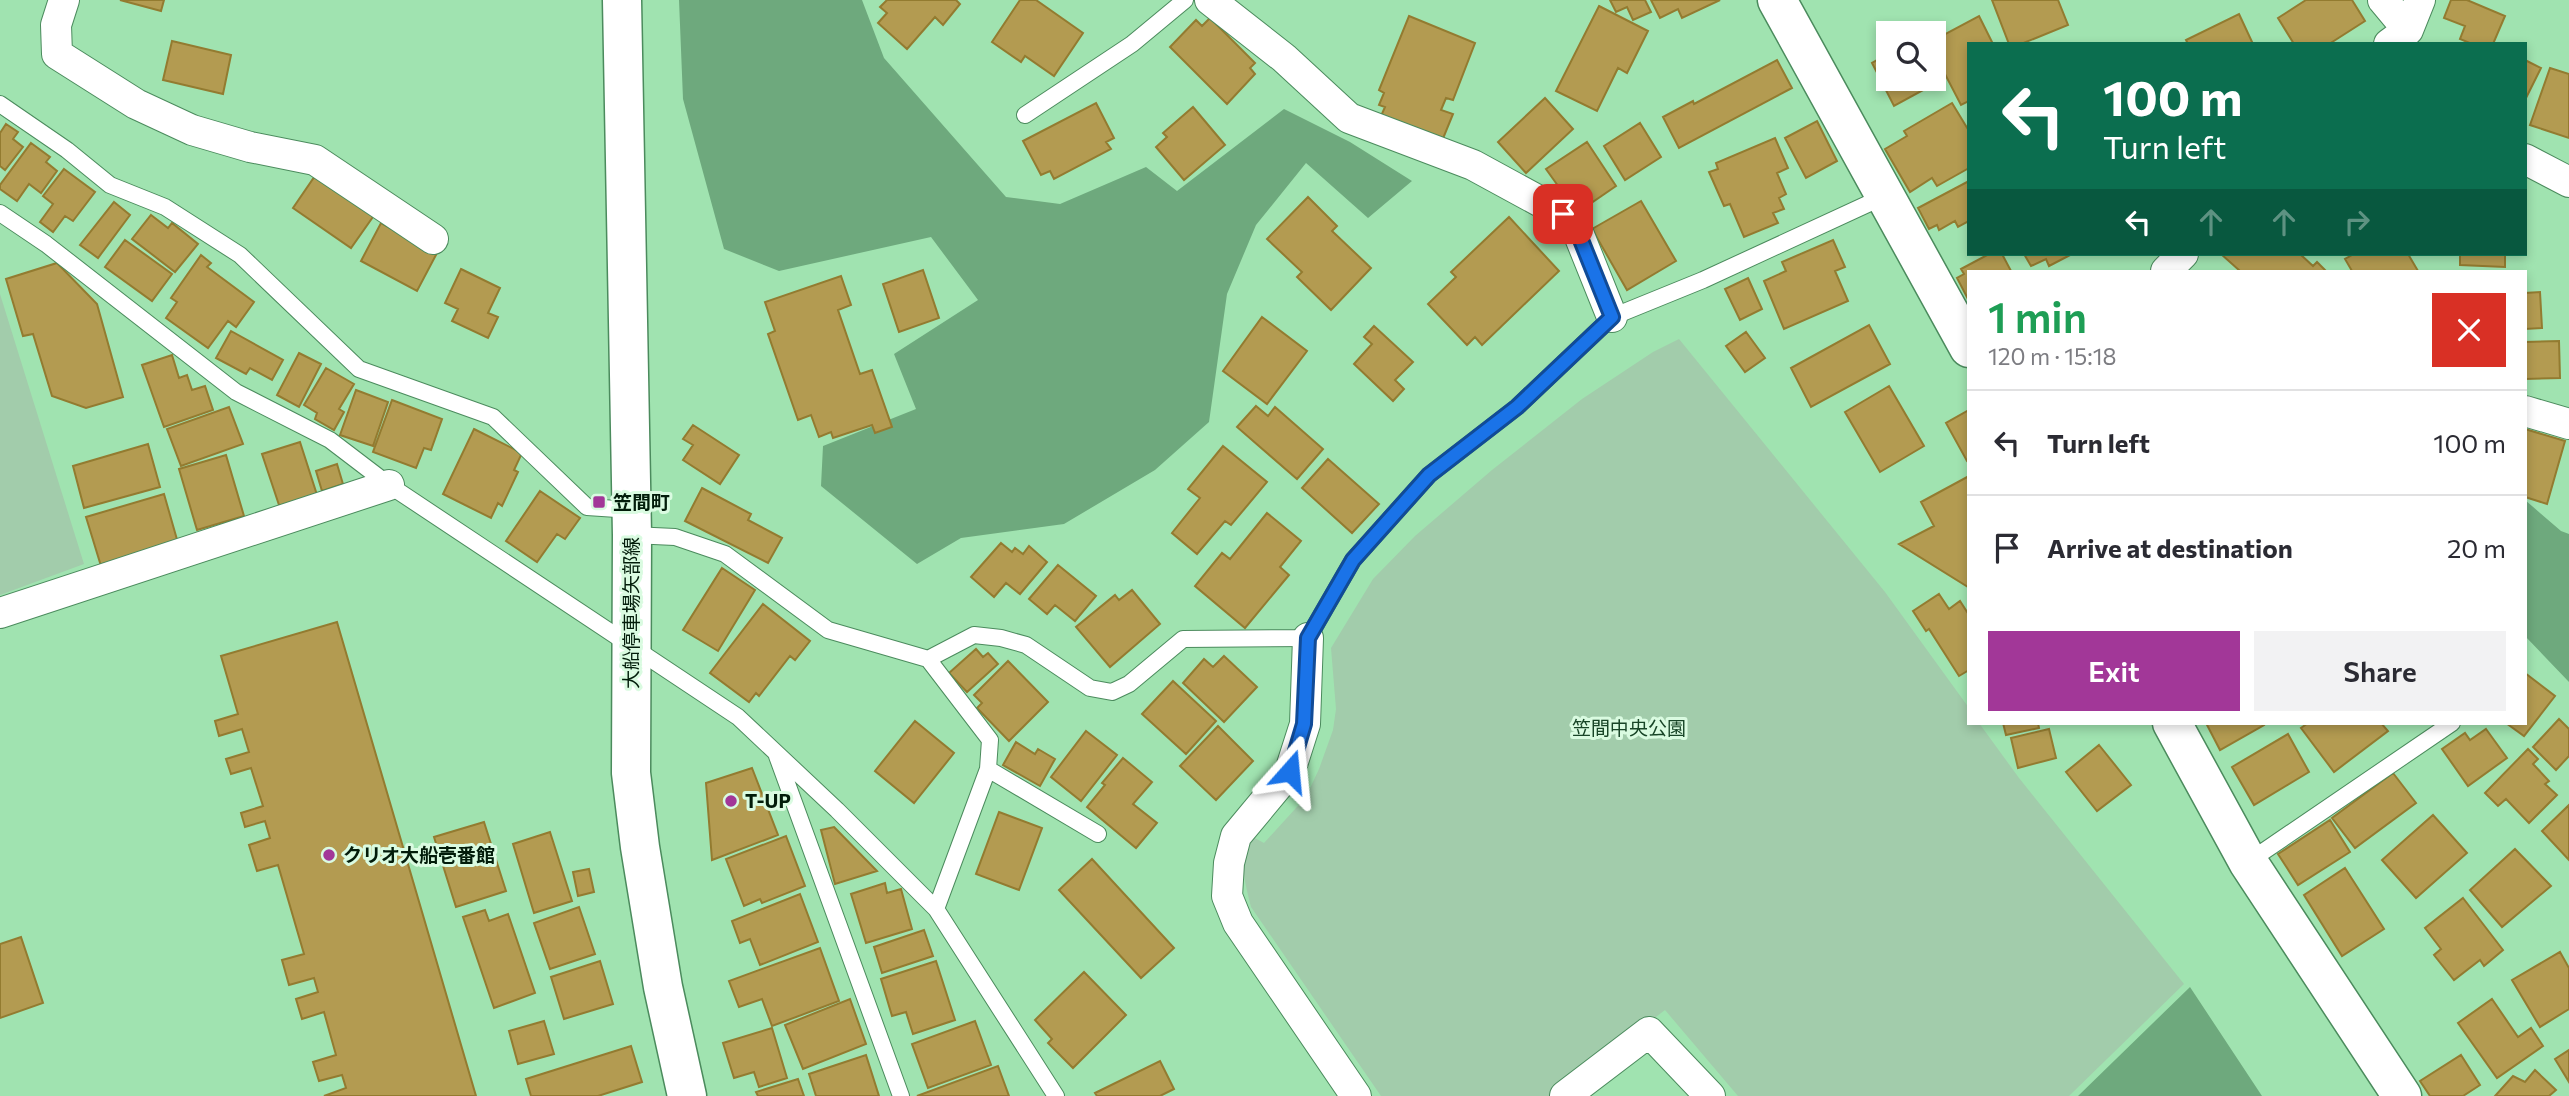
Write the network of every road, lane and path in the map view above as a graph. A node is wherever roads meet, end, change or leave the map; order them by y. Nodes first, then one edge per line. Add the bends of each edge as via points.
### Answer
1 (64, 0) edge
2 (622, 0) edge
3 (1185, 0) edge
4 (1210, 0) edge
5 (1777, 0) edge
6 (2383, 0) edge
7 (2420, 0) edge
8 (2398, 37) edge
9 (0, 104) edge
10 (1026, 115) dead end
11 (2527, 160) edge
12 (2569, 182) edge
13 (1885, 197) junction
14 (0, 213) edge
15 (433, 239) dead end
16 (2181, 256) edge
17 (2167, 270) edge
18 (1612, 317) junction
19 (1967, 344) edge
20 (2527, 412) edge
21 (2569, 424) edge
22 (389, 485) junction
23 (632, 523) junction
24 (0, 613) edge
25 (1308, 638) junction
26 (631, 645) junction
27 (928, 659) junction
28 (2173, 725) edge
29 (2449, 725) edge
30 (776, 753) junction
31 (988, 769) junction
32 (1098, 834) dead end
33 (2248, 862) junction
34 (936, 909) junction
35 (687, 1096) edge
36 (901, 1096) edge
37 (1056, 1096) edge
38 (1356, 1096) edge
39 (1565, 1096) edge
40 (1710, 1096) edge
41 (2402, 1096) edge

1 - 15 street via 56,25 57,54 136,104 192,130 315,160
2 - 23 main road, 大船停車場矢部線
3 - 10 lane via 1132,44
4 - 18 street via 1284,58 1349,118 1473,165 1563,214 1575,225
5 - 13 main road
6 - 8 street
7 - 8 street
9 - 23 lane via 110,186 165,207 240,255 359,369 492,417 587,507
11 - 12 street
13 - 18 lane
13 - 19 main road
14 - 22 lane via 236,392 330,440
16 - 17 street
18 - 25 lane via 1517,407 1429,475 1353,560
20 - 21 street
22 - 24 street
22 - 26 lane
23 - 26 main road, 大船停車場矢部線
23 - 27 lane via 724,554 828,630
25 - 27 lane via 1184,639 1129,684 1112,692 1090,688 1026,645 1001,638 974,635
25 - 38 street via 1304,724 1290,771 1237,836 1227,896 1238,923
26 - 30 lane via 738,717
26 - 35 main road, 大船停車場矢部線 via 631,773 639,847
27 - 31 lane via 990,740
28 - 33 main road
29 - 33 lane
30 - 34 lane
30 - 36 lane
31 - 32 lane
31 - 34 lane
33 - 41 main road
34 - 37 lane
39 - 40 street via 1649,1032

